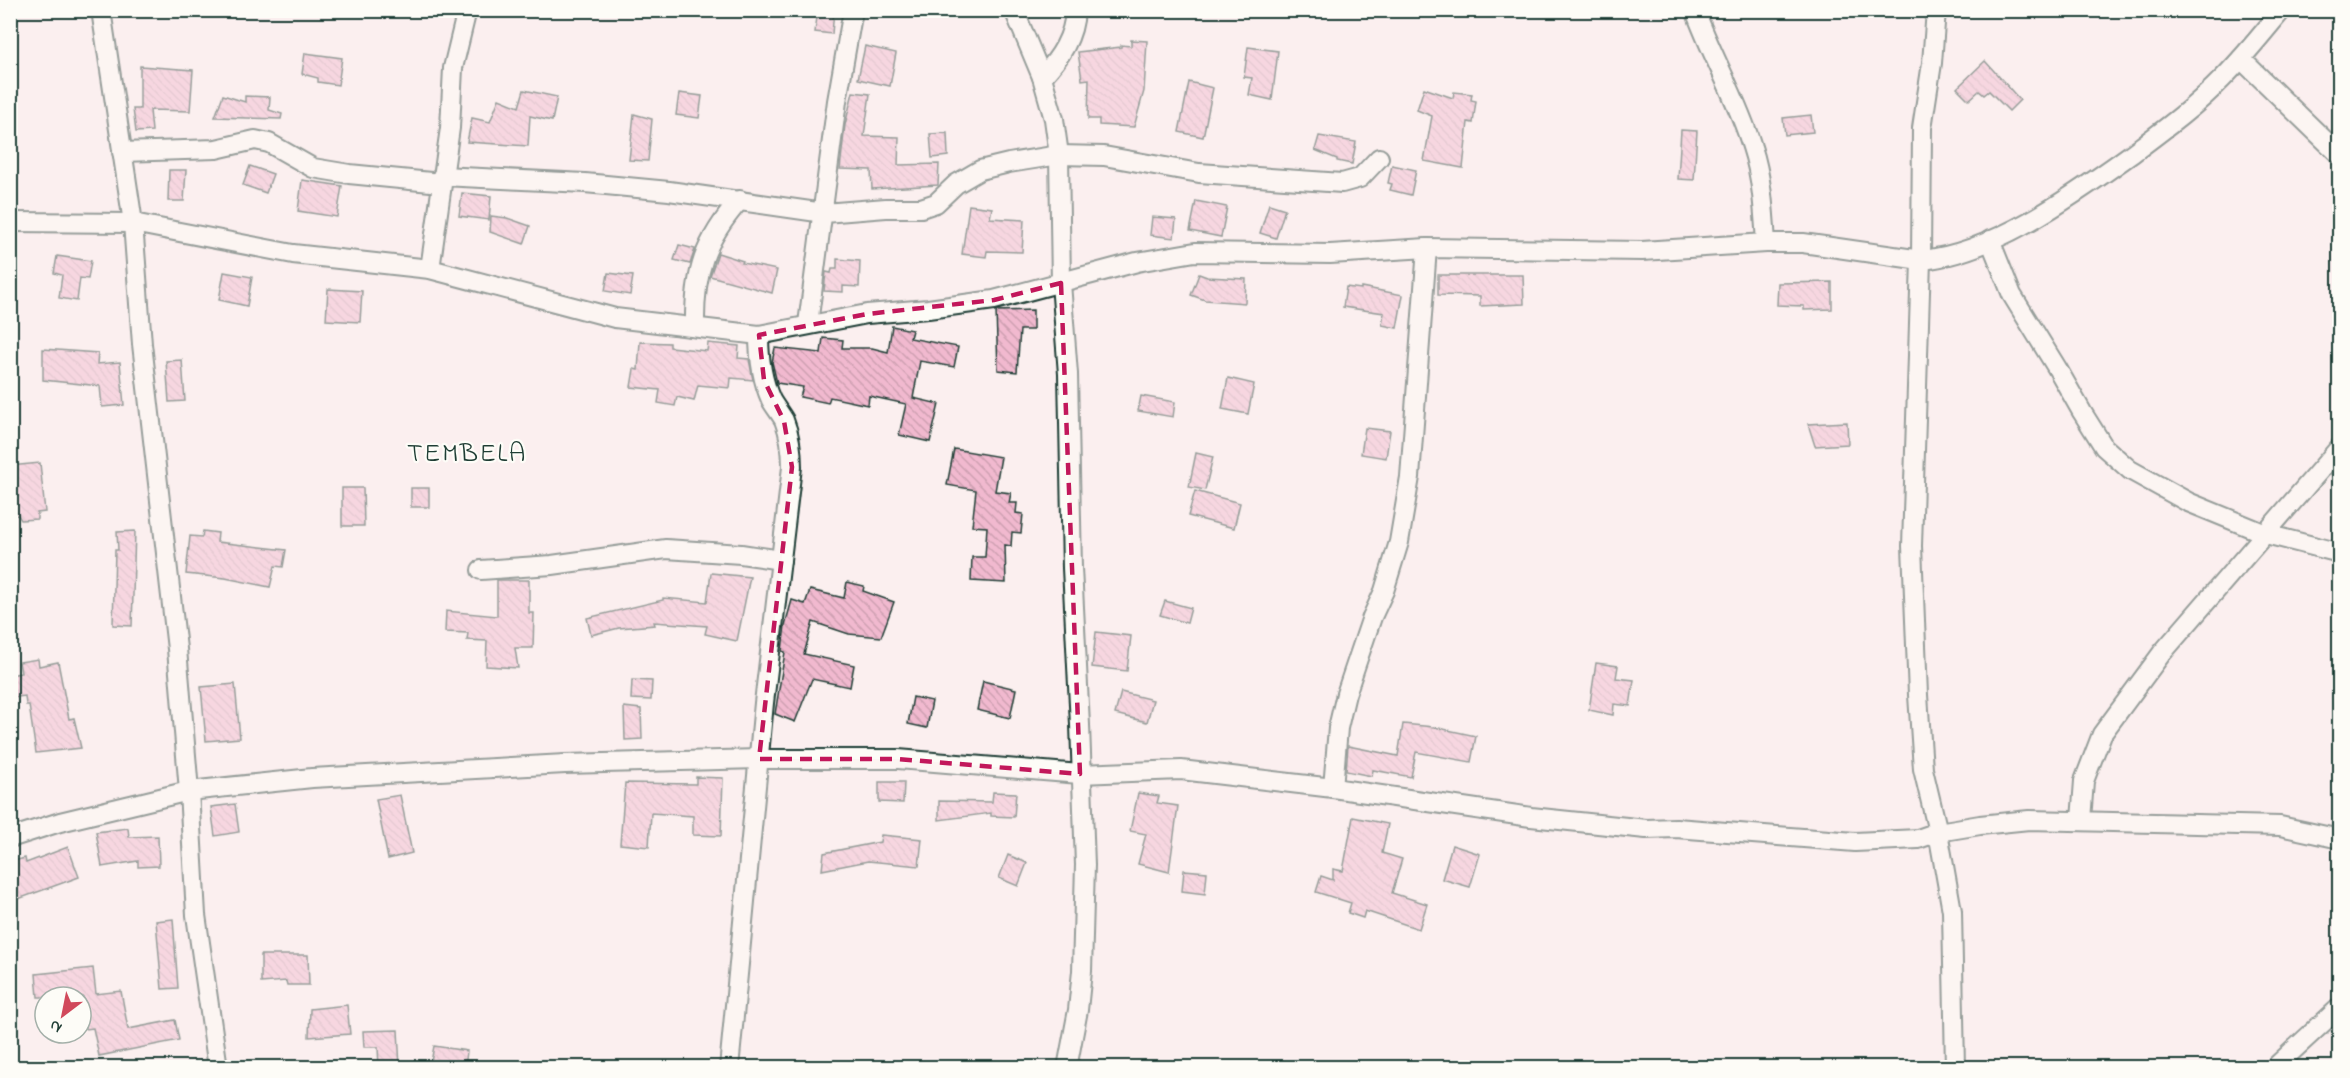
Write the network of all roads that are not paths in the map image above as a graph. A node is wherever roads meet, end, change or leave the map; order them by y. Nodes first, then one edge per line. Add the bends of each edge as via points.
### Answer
1 (101, 10) edge
2 (467, 10) edge
3 (853, 10) edge
4 (1014, 10) edge
5 (1074, 10) edge
6 (1695, 10) edge
7 (1936, 10) edge
8 (2282, 10) edge
9 (2241, 59) junction
10 (1042, 77) junction
11 (122, 152) junction
12 (2340, 155) edge
13 (1059, 156) junction
14 (1379, 158) dead end
15 (442, 180) junction
16 (740, 200) junction
17 (824, 213) junction
18 (10, 222) edge
19 (133, 223) junction
20 (1990, 240) junction
21 (1766, 243) junction
22 (1427, 248) junction
23 (1921, 260) junction
24 (430, 269) junction
25 (1061, 283) junction
26 (808, 324) junction
27 (695, 326) junction
28 (759, 335) junction
29 (2340, 447) edge
30 (2266, 534) junction
31 (2340, 553) edge
32 (781, 560) junction
33 (481, 570) dead end
34 (759, 759) junction
35 (1080, 774) junction
36 (1333, 788) junction
37 (189, 791) junction
38 (2081, 820) junction
39 (1938, 832) junction
40 (10, 838) edge
41 (2340, 839) edge
42 (2340, 1007) edge
43 (218, 1068) edge
44 (729, 1068) edge
45 (1066, 1068) edge
46 (1955, 1068) edge
47 (2274, 1068) edge

1 - 11 street
2 - 15 street via 453,68
3 - 17 street
4 - 10 street
5 - 10 street via 1068,43
6 - 21 street via 1753,150
7 - 23 street via 1922,128
8 - 9 street
9 - 12 street
9 - 20 street via 2196,104 2119,163 2046,211
10 - 13 street
11 - 15 street via 216,149 255,140 269,143 313,168
11 - 19 street
13 - 14 street via 1104,156 1199,173 1342,183 1360,178
13 - 17 street via 980,170 956,184 936,203 921,208
13 - 25 street
15 - 16 street via 585,183
15 - 24 street
16 - 17 street
16 - 27 street via 717,228 702,260 695,296
17 - 26 street
18 - 19 street
19 - 24 street via 293,254
19 - 37 street
20 - 23 street
20 - 30 street via 2012,295 2104,447 2160,489
21 - 22 street via 1642,251
21 - 23 street via 1814,244
22 - 25 street via 1330,254 1195,252 1137,262
22 - 36 street via 1410,477 1399,542 1346,694 1338,728
23 - 39 street via 1912,546 1923,770
24 - 27 street via 615,318
25 - 26 street via 994,300
25 - 35 street via 1068,385
26 - 28 street
27 - 28 street
28 - 32 street via 764,380 792,446
29 - 30 street
30 - 31 street
30 - 38 street via 2162,653 2102,734 2084,781
32 - 33 street via 666,549 552,565
32 - 34 street
34 - 35 street via 898,759
34 - 37 street via 414,772
34 - 44 street
35 - 36 street via 1181,770
35 - 45 street via 1085,925 1078,1010
36 - 39 street via 1531,817 1646,829 1855,842 1918,839
37 - 40 street
37 - 43 street via 196,915
38 - 39 street via 2029,820
38 - 41 street via 2280,826
39 - 46 street via 1952,911
42 - 47 street

